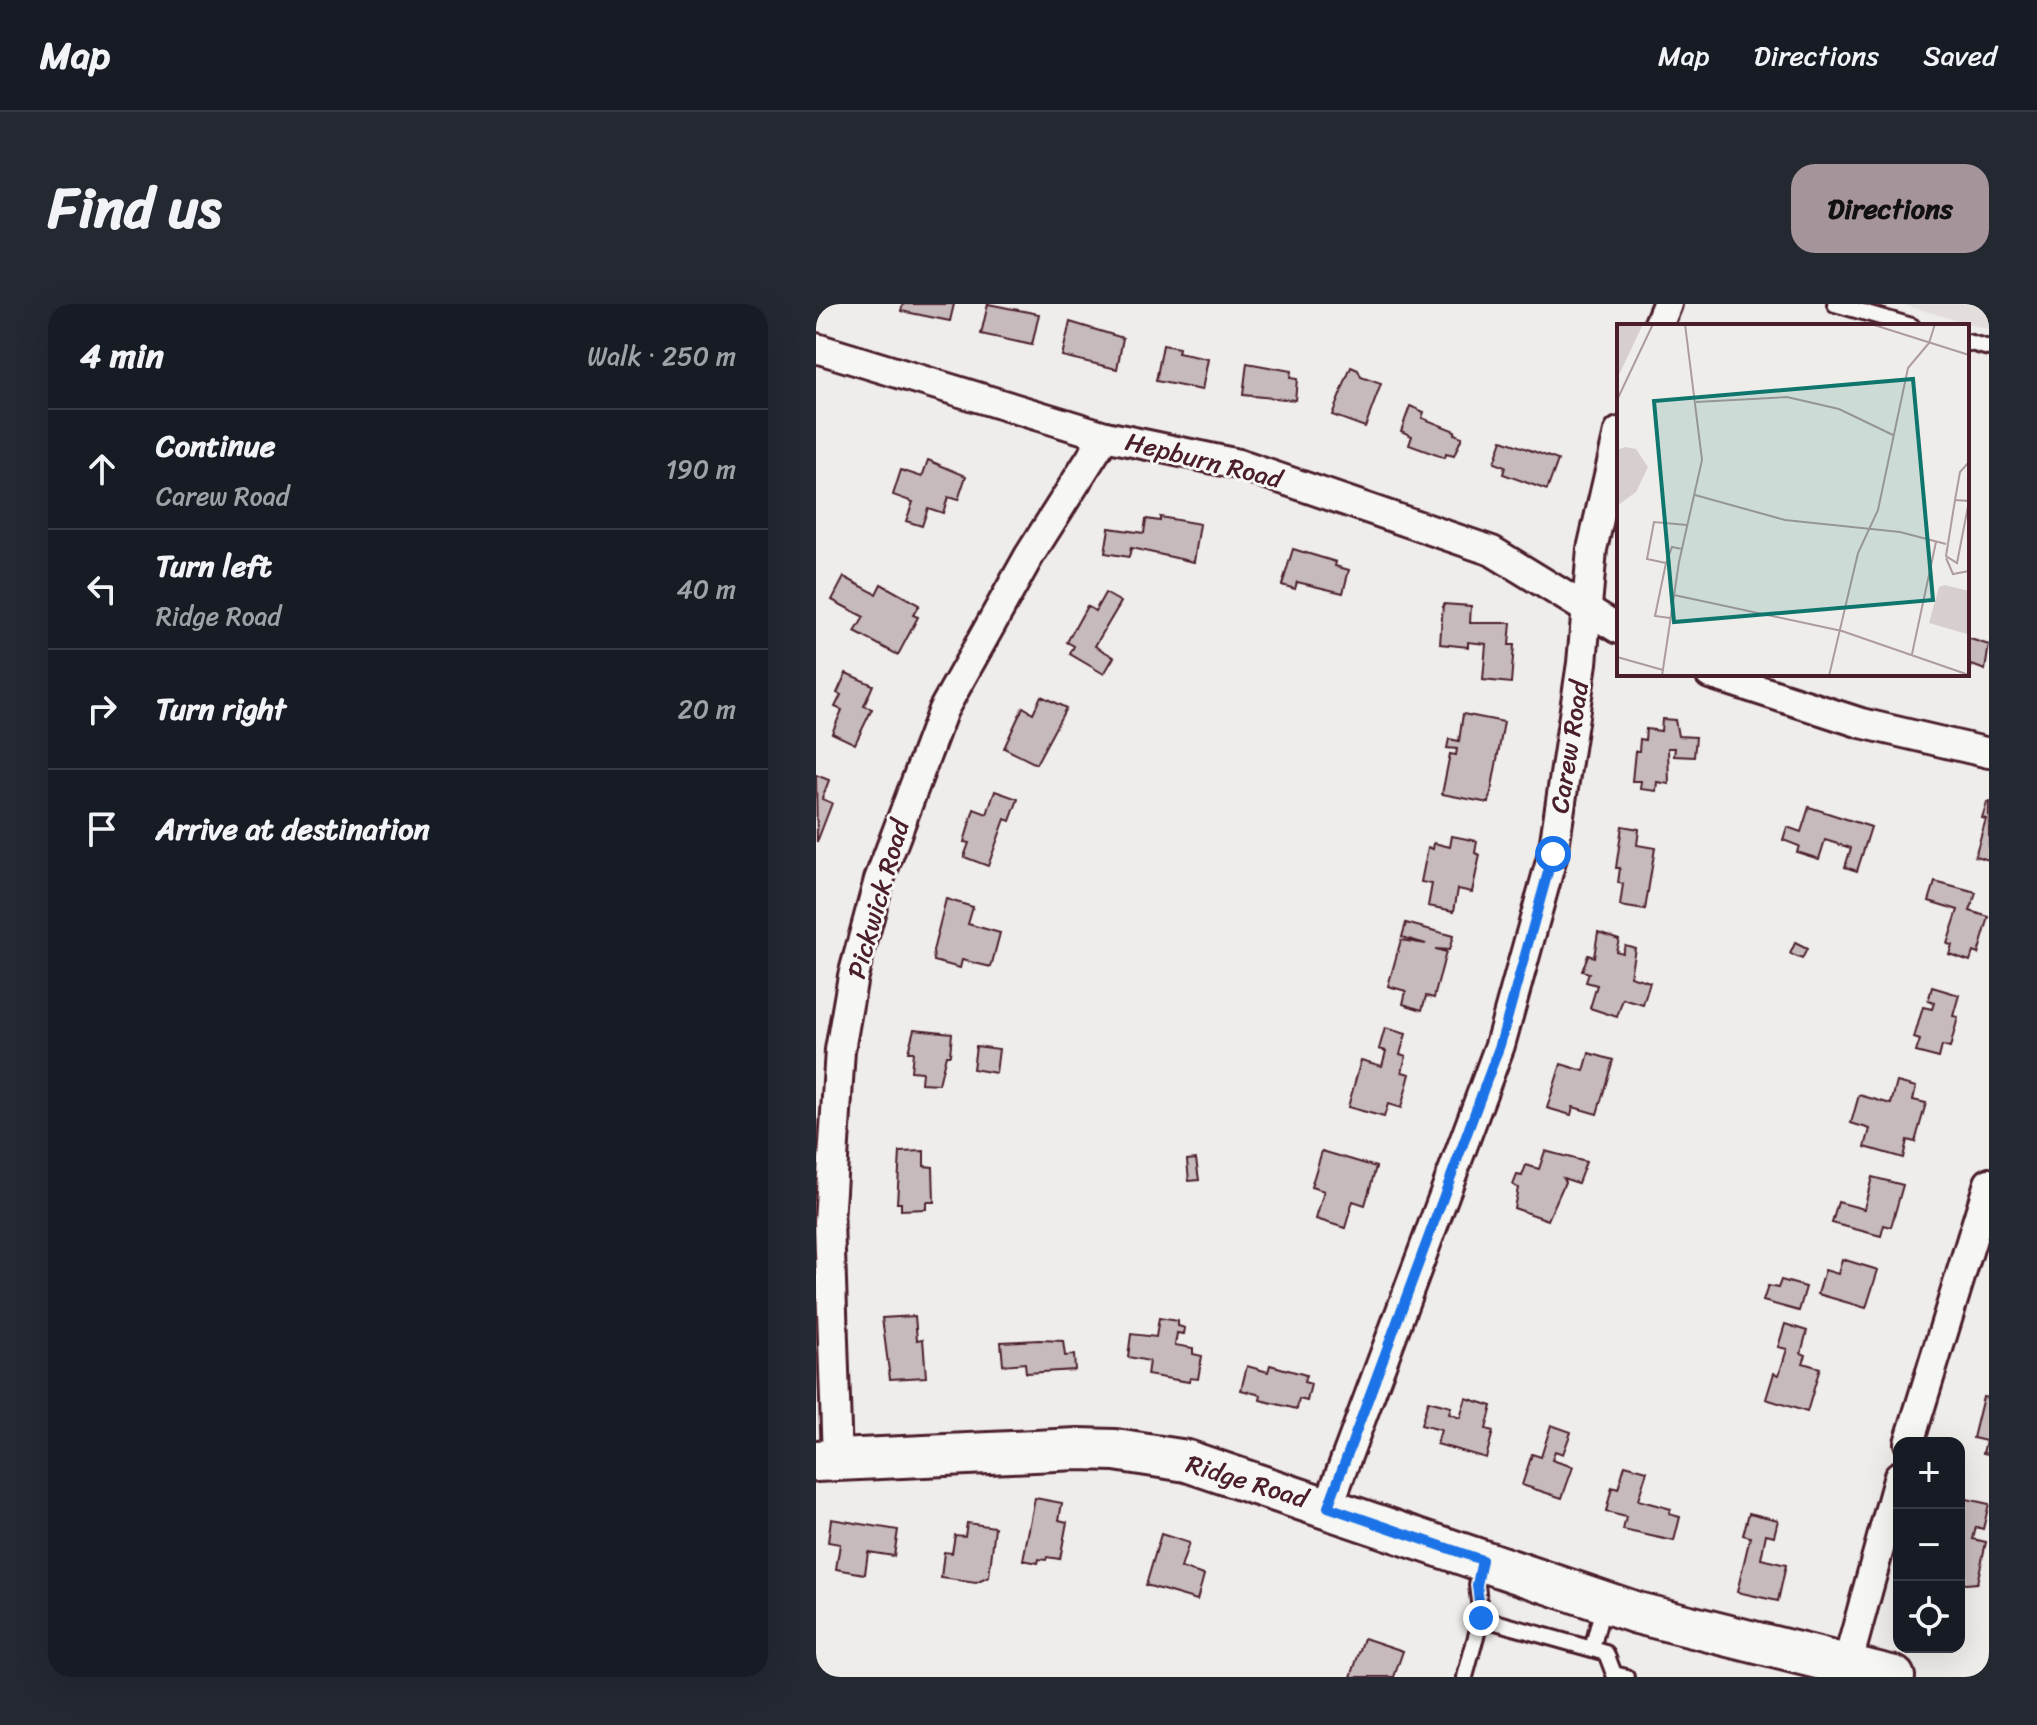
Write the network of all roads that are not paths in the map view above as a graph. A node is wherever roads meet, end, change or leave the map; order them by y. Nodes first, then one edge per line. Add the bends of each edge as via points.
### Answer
1 (1667, 304) edge
2 (1835, 304) edge
3 (1659, 324) edge
4 (1905, 324) edge
5 (1969, 343) edge
6 (816, 348) edge
7 (1989, 348) edge
8 (1105, 436) junction
9 (1617, 441) edge
10 (1585, 610) junction
11 (1617, 628) edge
12 (1716, 676) edge
13 (1989, 753) edge
14 (1989, 1183) edge
15 (1911, 1437) edge
16 (827, 1460) edge
17 (1893, 1498) edge
18 (1328, 1507) junction
19 (1482, 1560) junction
20 (1604, 1602) junction
21 (1481, 1618) junction
22 (1592, 1649) junction
23 (1847, 1665) junction
24 (1465, 1677) edge
25 (1626, 1677) edge
26 (1894, 1677) edge

1 - 3 street
2 - 4 lane
5 - 7 lane
6 - 8 street, Hepburn Road
8 - 10 street, Hepburn Road via 1238,464 1492,551 1550,583
8 - 16 street, Pickwick Road via 1029,556 943,710 879,880 840,1050 829,1222
9 - 10 street, Carew Road via 1592,549
10 - 11 street, Hepburn Road
10 - 18 street, Carew Road via 1553,854 1500,1045
12 - 13 street via 1861,723
14 - 15 street
16 - 18 main road, Ridge Road via 1115,1450 1187,1461
17 - 23 street
18 - 19 main road, Ridge Road
19 - 20 main road, Ridge Road
19 - 21 lane via 1477,1585
20 - 22 lane
20 - 23 main road, Ridge Road
21 - 22 lane
21 - 24 lane
22 - 25 lane via 1606,1653 1614,1674
23 - 26 main road, Ridge Road

